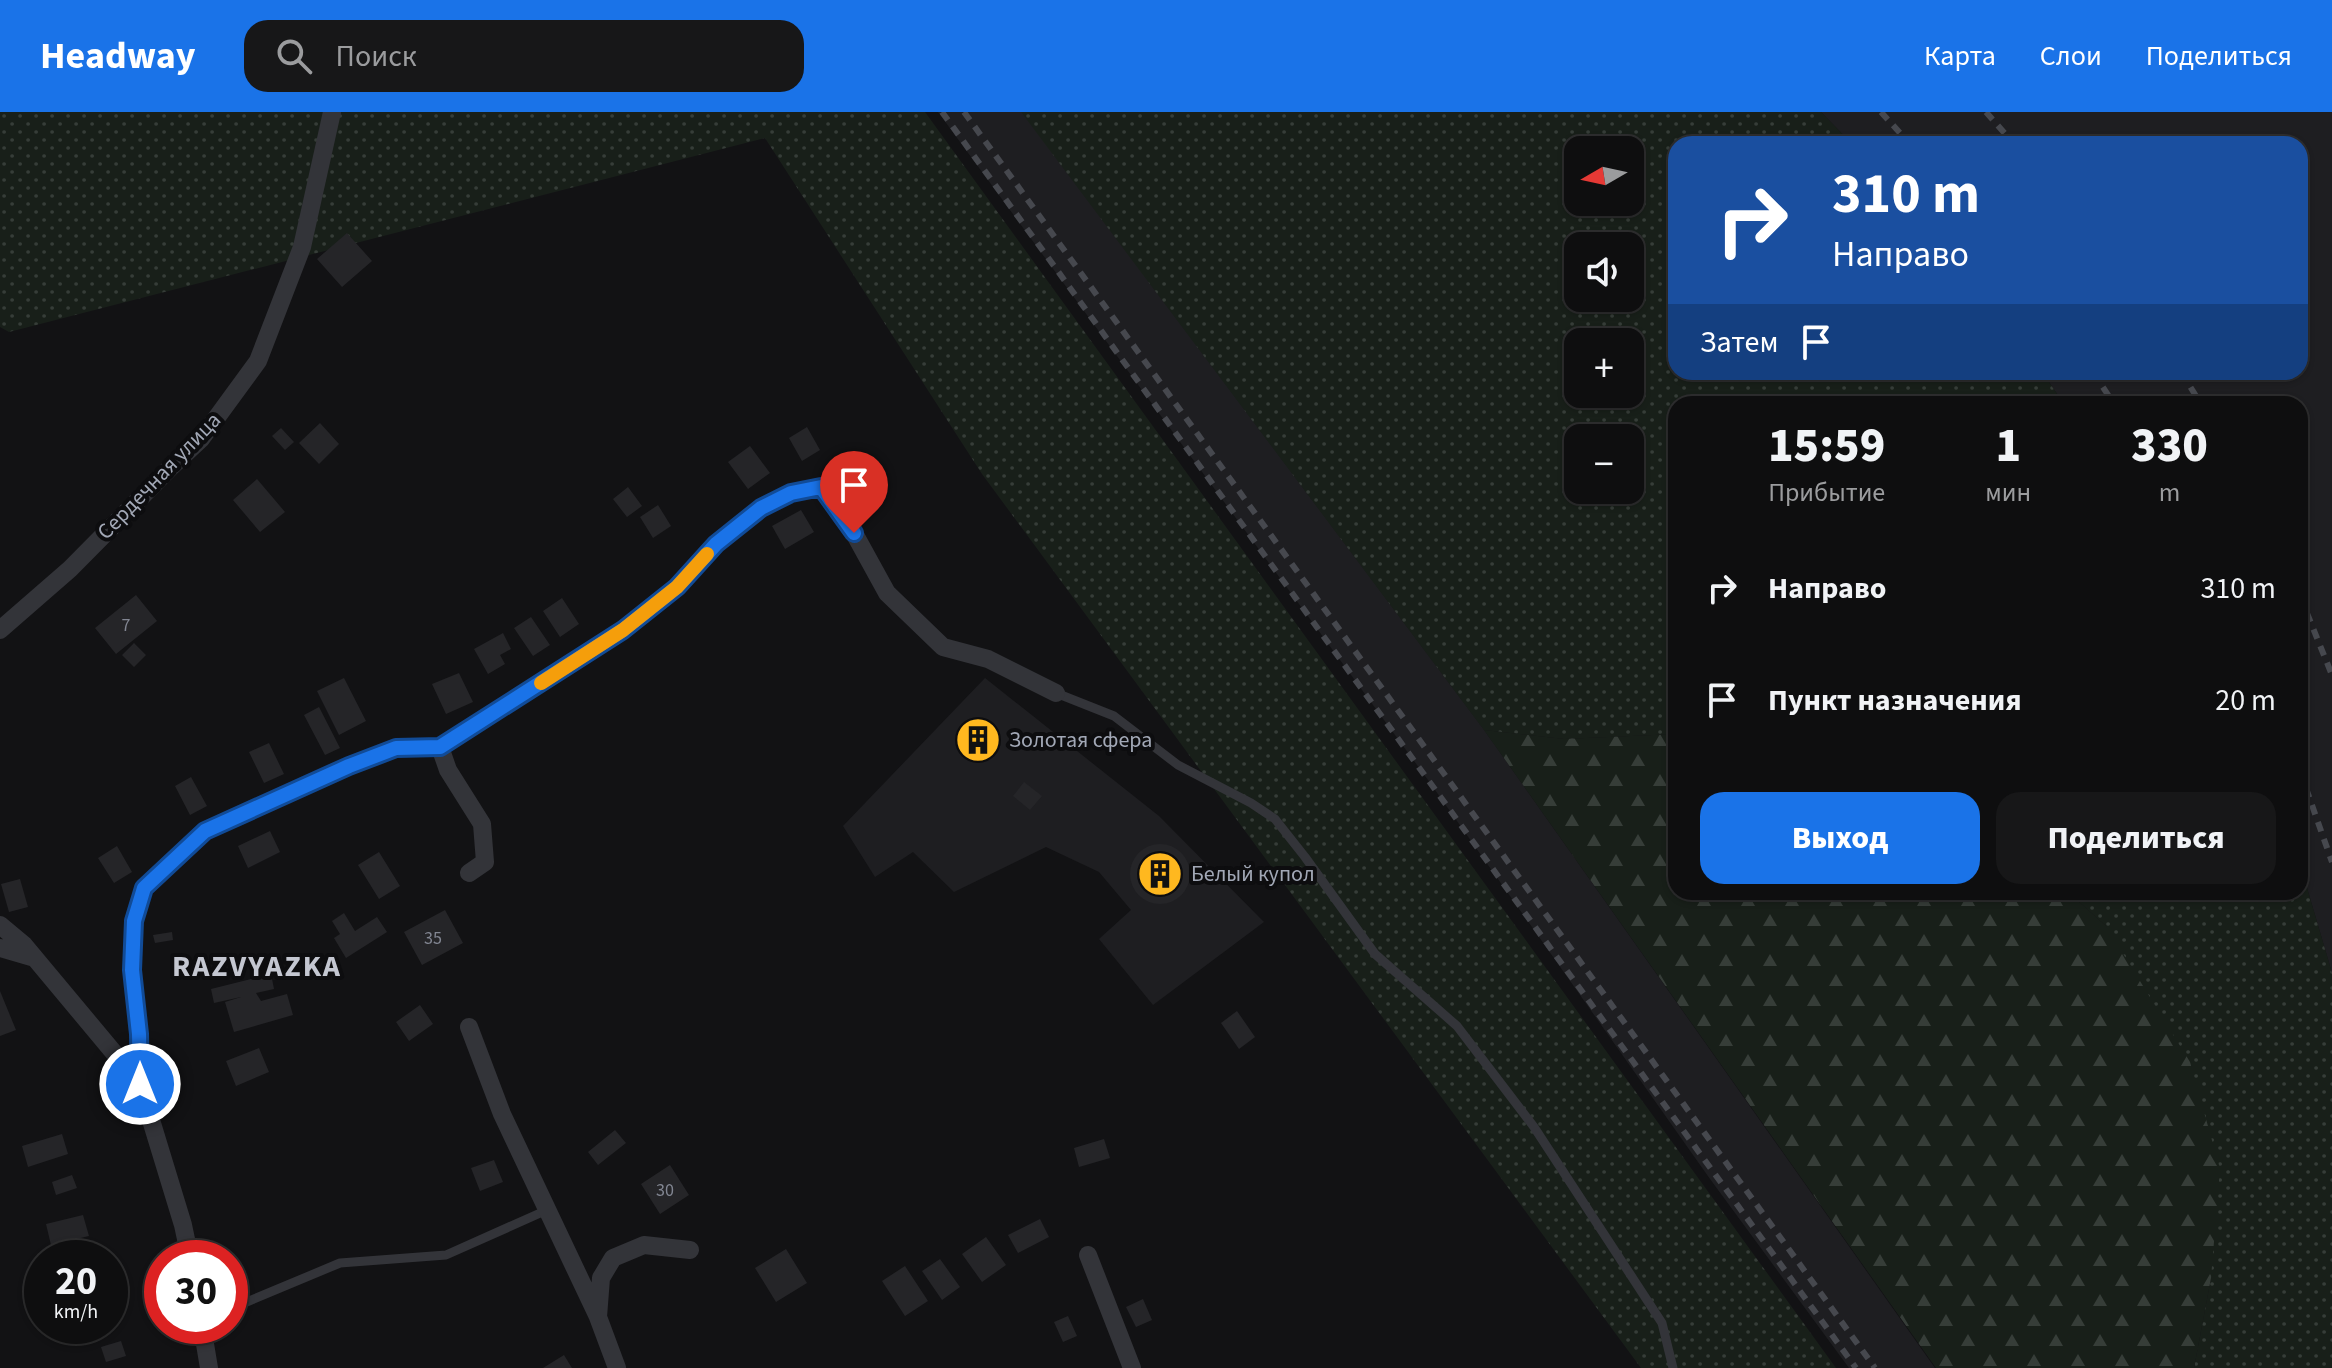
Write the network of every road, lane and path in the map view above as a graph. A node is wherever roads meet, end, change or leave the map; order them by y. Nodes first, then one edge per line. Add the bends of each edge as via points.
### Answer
1 (332, 112) edge
2 (0, 630) edge
3 (1056, 693) joint
4 (440, 747) junction
5 (469, 873) dead end
6 (0, 925) edge
7 (0, 948) edge
8 (35, 958) junction
9 (469, 1027) dead end
10 (140, 1084) junction
11 (547, 1210) junction
12 (186, 1240) edge
13 (690, 1250) dead end
14 (1088, 1255) dead end
15 (248, 1301) edge
16 (598, 1317) junction
17 (205, 1344) edge
18 (209, 1368) edge
19 (617, 1368) edge
20 (1132, 1368) edge
21 (1673, 1368) edge

1 - 2 street, Сердечная улица via 302,247 258,361 201,439
3 - 4 street via 988,659 943,647 887,593 821,487 791,493 761,508 623,630
3 - 21 lane via 1114,716 1178,765 1275,819 1375,954 1457,1026 1534,1127 1662,1323
4 - 5 street via 482,824 485,862
4 - 10 street via 396,748 205,831 144,888 134,921 132,970
6 - 8 street
7 - 8 street
8 - 10 street
9 - 11 street
10 - 12 street
11 - 15 lane via 446,1255 340,1263
11 - 16 street
13 - 16 street via 644,1245 613,1258 601,1278
14 - 20 street
16 - 19 street
17 - 18 street

